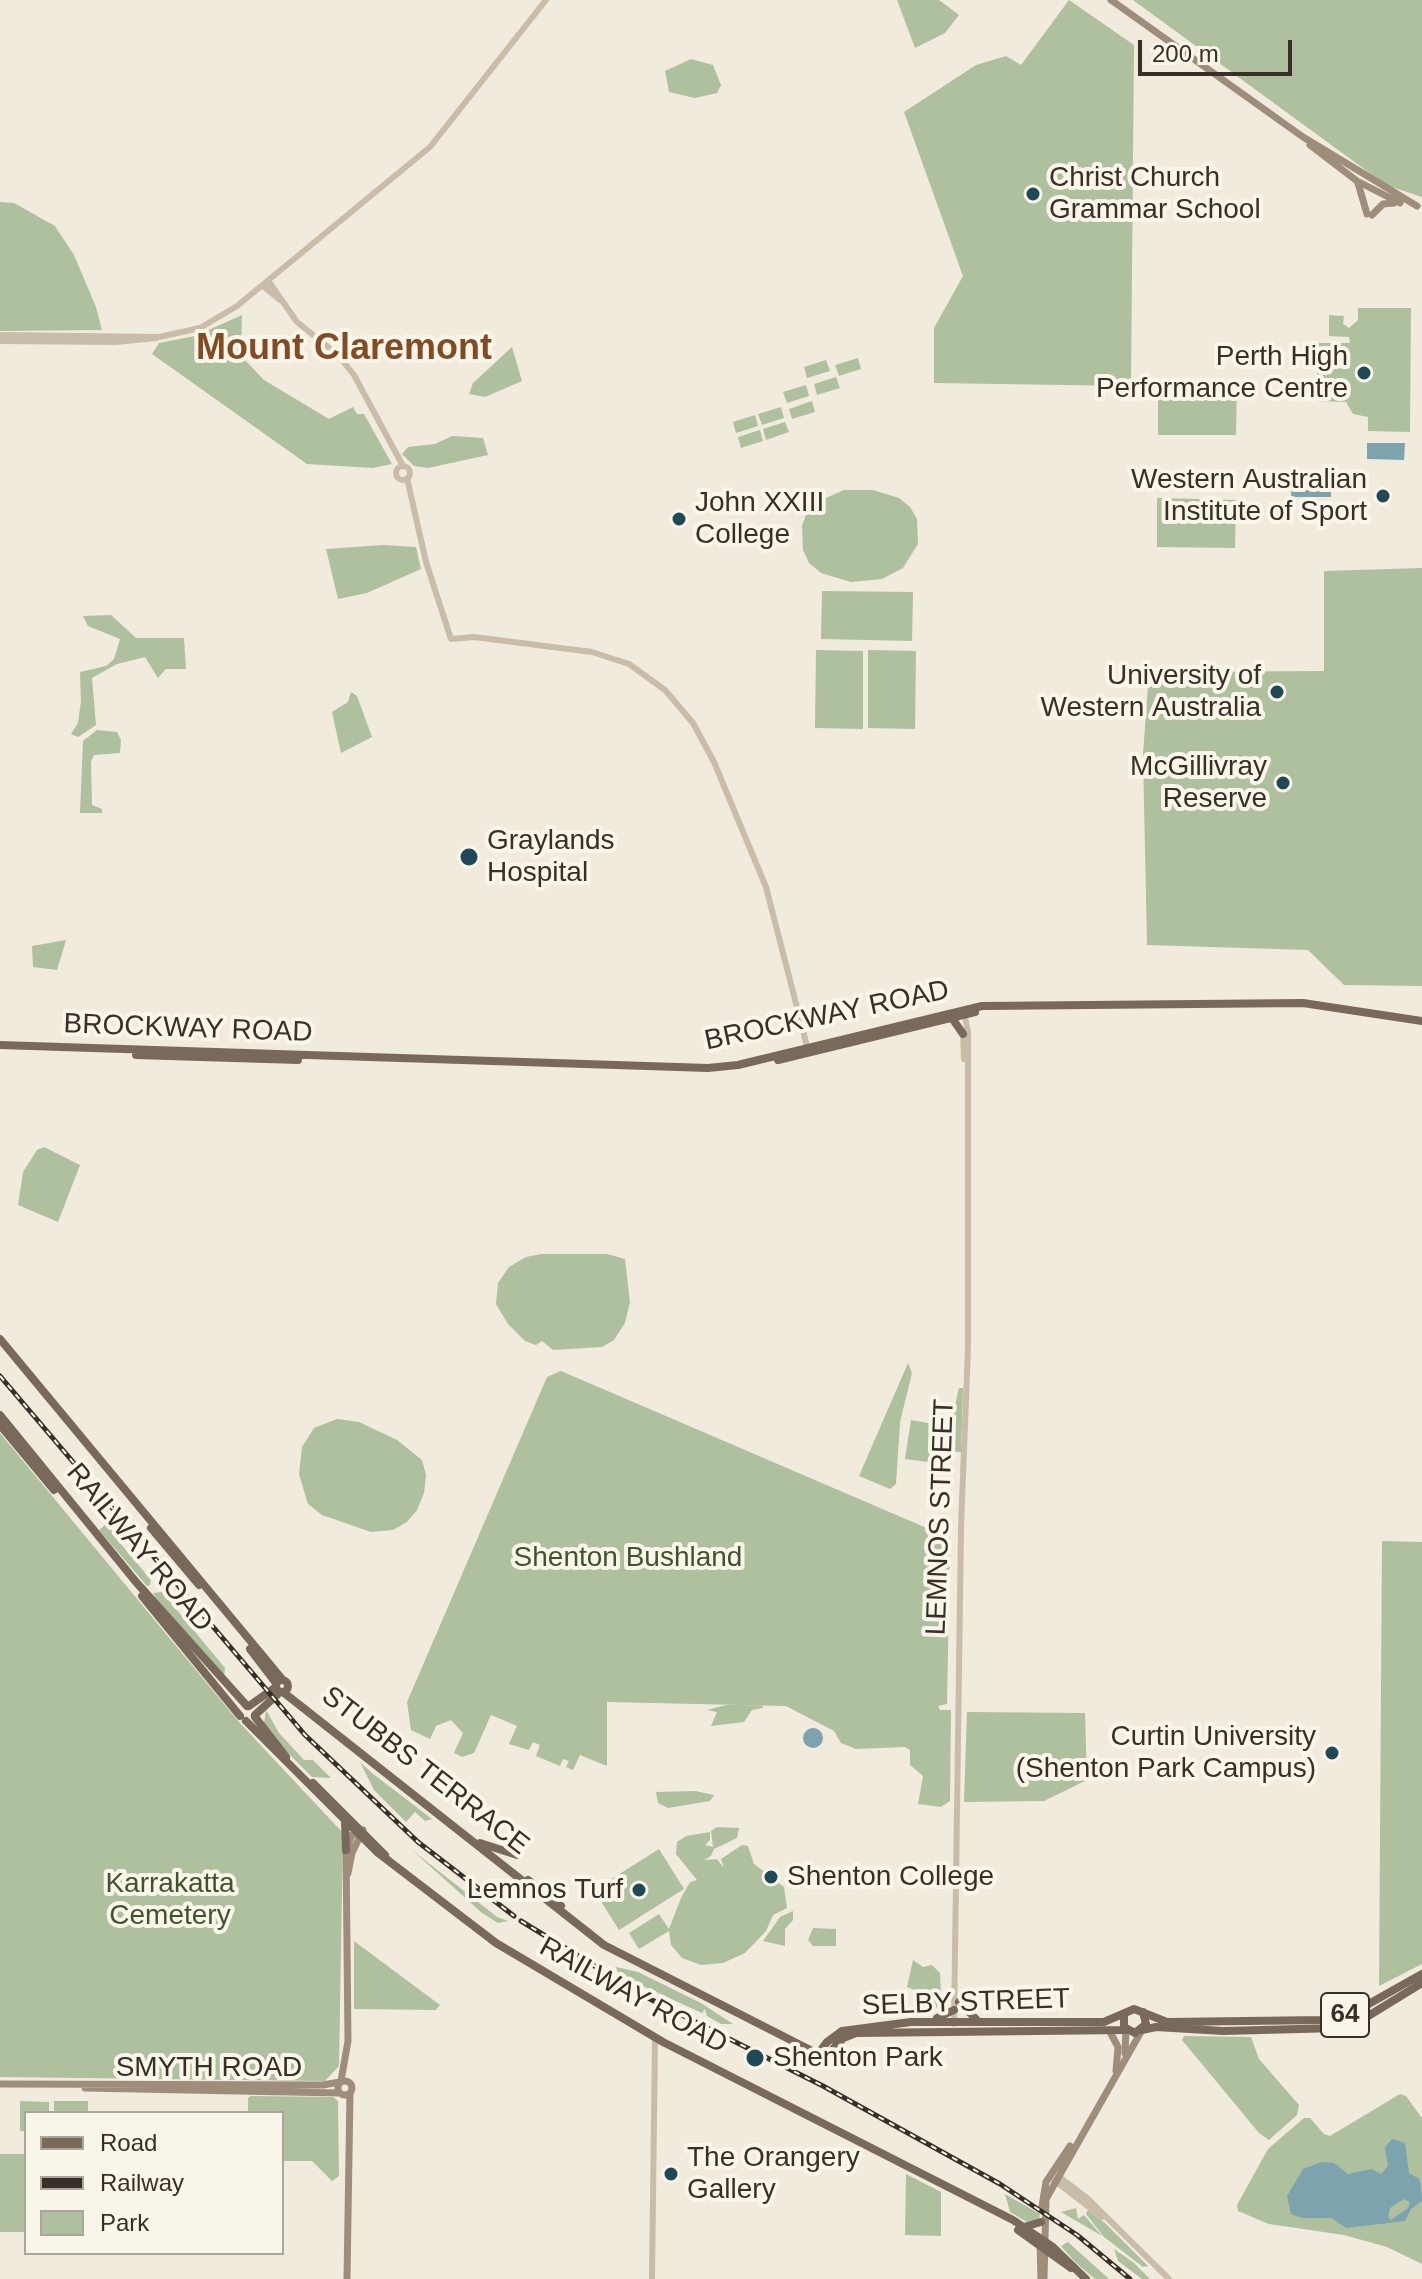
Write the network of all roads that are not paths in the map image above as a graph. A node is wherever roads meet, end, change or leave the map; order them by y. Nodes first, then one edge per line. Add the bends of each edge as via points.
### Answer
1 (546, 0) edge
2 (1111, 0) edge
3 (1303, 137) junction
4 (1357, 181) junction
5 (1404, 205) junction
6 (1419, 207) edge
7 (266, 284) junction
8 (0, 338) edge
9 (400, 467) junction
10 (403, 479) junction
11 (960, 1013) junction
12 (1422, 1024) edge
13 (963, 1034) joint
14 (0, 1047) edge
15 (808, 1050) junction
16 (966, 1075) junction
17 (0, 1339) edge
18 (0, 1347) edge
19 (0, 1415) edge
20 (0, 1425) edge
21 (281, 1686) junction
22 (248, 1706) junction
23 (249, 1717) junction
24 (345, 1820) junction
25 (360, 1833) junction
26 (480, 1843) junction
27 (346, 1850) junction
28 (517, 1855) dead end
29 (348, 1873) junction
30 (542, 1894) junction
31 (1422, 1974) edge
32 (1422, 1983) edge
33 (956, 2006) junction
34 (1143, 2012) junction
35 (1124, 2014) junction
36 (1334, 2018) junction
37 (981, 2020) junction
38 (921, 2021) junction
39 (957, 2025) junction
40 (1338, 2028) junction
41 (1109, 2030) junction
42 (1126, 2030) junction
43 (1142, 2030) junction
44 (841, 2039) junction
45 (659, 2040) junction
46 (827, 2042) junction
47 (805, 2043) junction
48 (823, 2054) junction
49 (843, 2062) dead end
50 (1116, 2074) junction
51 (343, 2082) junction
52 (0, 2084) edge
53 (79, 2086) junction
54 (344, 2093) junction
55 (1054, 2177) junction
56 (1066, 2189) junction
57 (1050, 2192) junction
58 (1002, 2216) junction
59 (1105, 2219) junction
60 (1041, 2222) junction
61 (1023, 2227) junction
62 (1043, 2244) junction
63 (347, 2279) edge
64 (652, 2279) edge
65 (1043, 2279) edge
66 (1086, 2279) edge
67 (1169, 2279) edge

1 - 7 street via 430,147
2 - 3 main road
3 - 4 main road
3 - 6 main road
4 - 5 main road
4 - 5 main road via 1369,214 1383,204
5 - 6 main road
7 - 8 street via 200,328 135,342
7 - 9 street via 297,322 347,364
9 - 10 street via 396,474
9 - 10 street via 409,471
10 - 15 street via 451,639 474,637 592,652 629,664 677,702 693,723 766,887
11 - 12 main road, BROCKWAY ROAD via 990,1005 1303,1003
11 - 13 main road
11 - 15 main road, BROCKWAY ROAD
11 - 16 street, LEMNOS STREET
13 - 16 street, LEMNOS STREET
14 - 15 main road, BROCKWAY ROAD via 708,1068
16 - 33 street, LEMNOS STREET via 968,1348
17 - 21 main road, STUBBS TERRACE
18 - 21 main road, STUBBS TERRACE
19 - 22 main road, RAILWAY ROAD via 136,1582
20 - 23 main road, RAILWAY ROAD
21 - 22 main road
21 - 23 main road
21 - 26 main road, STUBBS TERRACE
21 - 30 main road, STUBBS TERRACE
22 - 23 main road, RAILWAY ROAD
23 - 24 main road, RAILWAY ROAD
23 - 25 main road, RAILWAY ROAD
24 - 25 main road, RAILWAY ROAD
24 - 27 main road
25 - 27 main road
25 - 29 main road
25 - 45 main road, RAILWAY ROAD via 496,1943
26 - 28 main road
26 - 30 main road, STUBBS TERRACE
27 - 29 main road
29 - 51 main road
30 - 47 main road, STUBBS TERRACE via 625,1953
30 - 48 main road, STUBBS TERRACE via 622,1956
31 - 36 main road, 64 via 1371,2004
32 - 40 main road, 64 via 1360,2021
33 - 37 main road
33 - 38 main road
33 - 39 street, LEMNOS STREET
34 - 35 main road, 64 via 1132,2009
34 - 36 main road, 64 via 1167,2022
34 - 43 main road
35 - 37 main road, SELBY STREET via 1102,2022
35 - 42 main road
36 - 40 main road
37 - 39 main road, SELBY STREET
38 - 39 main road, SELBY STREET
38 - 46 main road, SELBY STREET via 847,2030
39 - 41 main road, SELBY STREET
39 - 44 main road, SELBY STREET via 859,2032
40 - 43 main road, 64
41 - 42 main road, SELBY STREET
41 - 50 main road via 1118,2047
42 - 43 main road, 64
42 - 50 main road via 1127,2048
43 - 50 main road
44 - 48 main road, SELBY STREET
44 - 49 main road
45 - 58 main road, RAILWAY ROAD
45 - 64 street via 654,2067
46 - 47 main road
46 - 48 main road, SELBY STREET
47 - 48 main road, STUBBS TERRACE
50 - 55 main road
51 - 53 main road, SMYTH ROAD
51 - 54 main road
51 - 54 main road
52 - 53 main road, SMYTH ROAD
53 - 54 main road, SMYTH ROAD
54 - 63 main road
55 - 56 street
55 - 57 main road
55 - 59 street via 1088,2199
55 - 60 main road via 1042,2195
56 - 57 street
56 - 59 street
57 - 62 main road
58 - 61 main road, RAILWAY ROAD
58 - 62 main road, RAILWAY ROAD
59 - 67 street
60 - 61 main road
60 - 62 main road
61 - 62 main road, RAILWAY ROAD
62 - 65 main road
62 - 66 main road, RAILWAY ROAD

